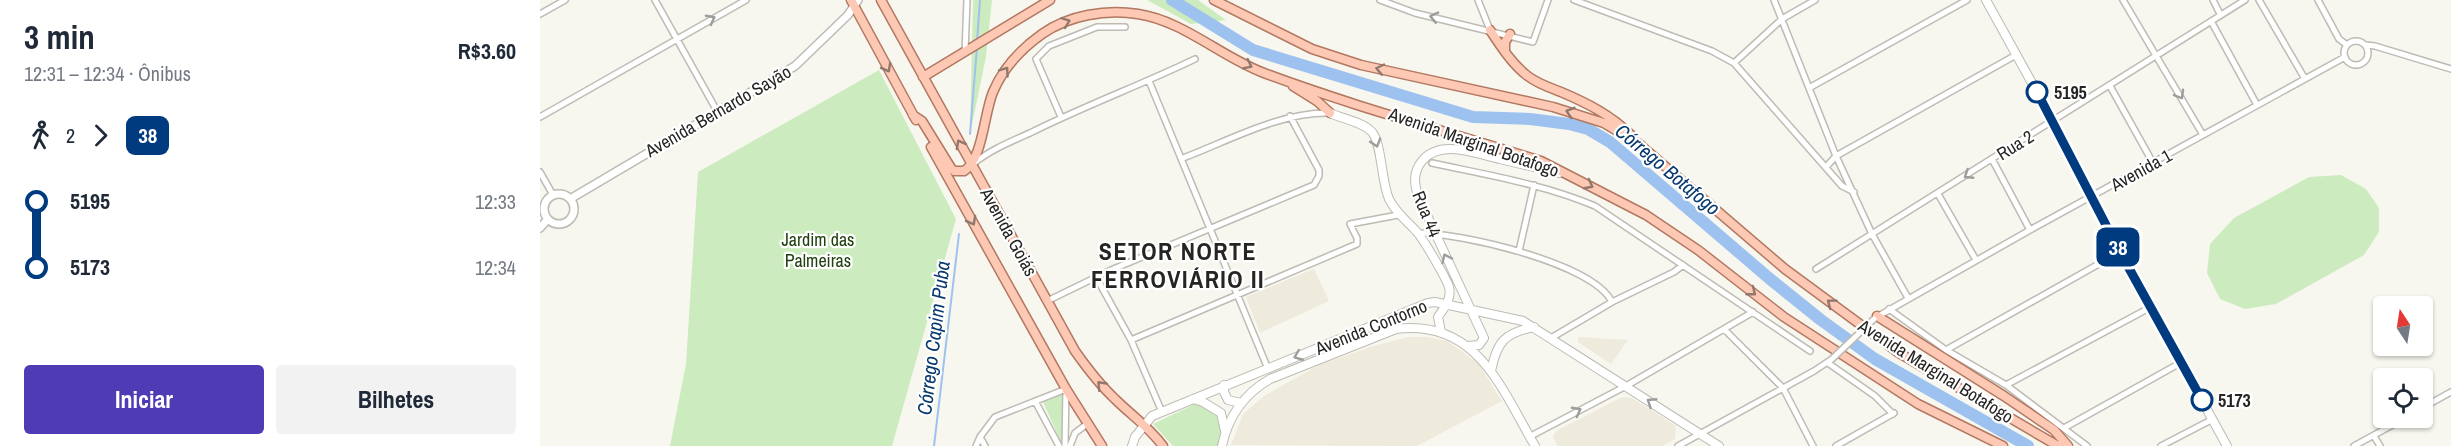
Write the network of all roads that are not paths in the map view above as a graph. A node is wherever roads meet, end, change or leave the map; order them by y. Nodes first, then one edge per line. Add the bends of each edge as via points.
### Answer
1 (565, 0) edge
2 (655, 0) edge
3 (746, 0) edge
4 (881, 0) edge
5 (967, 0) edge
6 (1050, 0) edge
7 (1214, 0) edge
8 (1380, 0) edge
9 (1478, 0) edge
10 (1548, 0) edge
11 (1574, 0) edge
12 (1774, 0) edge
13 (1815, 0) edge
14 (1967, 0) edge
15 (1986, 0) edge
16 (2123, 0) edge
17 (2212, 0) edge
18 (2245, 0) edge
19 (2259, 0) edge
20 (2318, 0) edge
21 (854, 2) edge
22 (540, 14) edge
23 (2220, 14) junction
24 (1782, 19) junction
25 (2211, 21) junction
26 (1125, 27) dead end
27 (1490, 30) junction
28 (1510, 34) junction
29 (675, 39) junction
30 (2347, 45) junction
31 (2366, 45) junction
32 (967, 51) junction
33 (1505, 51) junction
34 (2016, 55) junction
35 (2157, 55) junction
36 (2345, 57) junction
37 (1195, 59) dead end
38 (1734, 63) junction
39 (2451, 69) edge
40 (923, 77) junction
41 (2304, 79) junction
42 (1149, 81) junction
43 (1288, 82) junction
44 (2110, 86) junction
45 (1809, 88) junction
46 (2257, 105) junction
47 (717, 111) junction
48 (1330, 113) junction
49 (913, 116) junction
50 (1290, 116) junction
51 (540, 117) edge
52 (1061, 117) junction
53 (2053, 121) junction
54 (2203, 135) junction
55 (1639, 144) junction
56 (1836, 156) junction
57 (1183, 158) junction
58 (1992, 159) junction
59 (1432, 162) dead end
60 (2152, 163) junction
61 (972, 165) junction
62 (1826, 167) junction
63 (540, 172) edge
64 (1571, 175) junction
65 (1534, 185) junction
66 (1854, 192) junction
67 (1938, 194) junction
68 (553, 195) junction
69 (2093, 197) junction
70 (570, 199) junction
71 (1398, 214) junction
72 (548, 219) junction
73 (540, 228) edge
74 (1210, 228) junction
75 (2030, 230) junction
76 (1418, 232) junction
77 (1434, 233) junction
78 (1872, 234) junction
79 (1519, 251) junction
80 (2120, 252) junction
81 (1976, 260) junction
82 (1683, 265) junction
83 (1816, 269) dead end
84 (1096, 277) junction
85 (1238, 296) junction
86 (1908, 298) junction
87 (1047, 301) junction
88 (1612, 302) junction
89 (1448, 304) junction
90 (2151, 307) junction
91 (1889, 309) junction
92 (1470, 311) junction
93 (1753, 312) junction
94 (1876, 317) junction
95 (1534, 327) junction
96 (1725, 330) junction
97 (1441, 332) junction
98 (1484, 338) junction
99 (1551, 338) junction
100 (1131, 340) junction
101 (1500, 343) junction
102 (1468, 346) junction
103 (1946, 350) junction
104 (1810, 351) dead end
105 (1830, 361) junction
106 (2182, 362) junction
107 (1268, 369) junction
108 (1491, 371) junction
109 (1224, 385) junction
110 (2007, 385) junction
111 (1626, 386) junction
112 (1783, 388) junction
113 (1066, 389) junction
114 (2451, 392) edge
115 (1193, 399) junction
116 (1035, 401) junction
117 (2433, 402) edge
118 (1240, 403) junction
119 (1162, 412) junction
120 (2212, 418) junction
121 (1087, 424) junction
122 (1144, 424) junction
123 (2064, 428) junction
124 (2388, 428) edge
125 (1225, 431) junction
126 (1700, 434) junction
127 (980, 436) junction
128 (2374, 436) junction
129 (1529, 437) junction
130 (976, 446) edge
131 (985, 446) edge
132 (1059, 446) edge
133 (1065, 446) edge
134 (1070, 446) edge
135 (1102, 446) edge
136 (1132, 446) edge
137 (1163, 446) edge
138 (1222, 446) edge
139 (1534, 446) edge
140 (1678, 446) edge
141 (1719, 446) edge
142 (1813, 446) edge
143 (1836, 446) edge
144 (2003, 446) edge
145 (2058, 446) edge
146 (2068, 446) edge
147 (2087, 446) edge
148 (2161, 446) edge
149 (2227, 446) edge
150 (2354, 446) edge
151 (2380, 446) edge

1 - 22 street
2 - 29 street
29 -> 3 street
4 - 40 main road, Avenida Goiás
5 - 32 street
6 - 32 main road
55 -> 7 main road, Avenida Marginal Botafogo via 1604,123 1553,107 1361,65 1312,49
27 -> 8 street via 1415,13
9 - 27 street
10 - 28 street via 1533,42
11 - 38 street via 1712,51
12 - 24 street
13 - 24 street
14 - 45 street
15 - 34 main road
16 - 35 street
17 - 23 street
18 - 23 street, Rua 2
19 - 41 street
20 - 30 street via 2339,39
21 - 47 street, Avenida Bernardo Sayão via 795,66
21 -> 49 main road, Avenida Goiás
23 - 25 street, Rua 2
24 - 38 street
24 - 45 street
25 - 35 street, Rua 2
25 - 46 street
26 - 52 street via 1097,27 1048,46 1036,59
27 - 28 street
27 - 33 main road
28 - 33 main road
29 - 47 street
29 - 51 street
30 - 31 street via 2356,41
30 - 36 street
31 - 36 street via 2367,56 2361,64 2350,63
31 - 39 street
32 - 40 main road
33 - 55 main road via 1525,74 1600,110
34 - 53 main road
34 - 56 street
35 - 44 street, Rua 2
35 -> 54 street
36 - 41 street, Avenida 1
37 - 42 street
38 - 62 street
61 -> 40 main road, Avenida Goiás
41 - 46 street, Avenida 1
42 - 52 street
42 - 57 street
43 - 48 main road
61 -> 43 main road, Avenida Marginal Botafogo via 992,95 1004,71 1038,37 1074,19 1121,12 1157,18
43 - 64 main road, Avenida Marginal Botafogo via 1541,161
44 - 53 street, Rua 2
44 - 60 street
45 - 56 street
46 - 54 street, Avenida 1
47 - 70 street, Avenida Bernardo Sayão
48 - 50 street, Rua 44
48 -> 71 main road, Rua 44 via 1362,125 1375,135 1385,188
49 - 61 main road via 922,121 954,171 964,171
49 -> 113 main road, Avenida Goiás
50 - 57 street, Rua 44
50 - 74 street via 1319,170 1314,185
52 - 61 street via 984,155
53 - 58 street, Rua 2
53 - 69 main road
54 - 60 street, Avenida 1
145 -> 55 main road, Avenida Marginal Botafogo via 1874,335 1785,269
56 - 62 street
56 - 66 street
57 - 74 street
58 -> 67 street, Rua 2
58 - 75 street
59 - 65 street
60 - 69 street, Avenida 1
61 - 87 main road, Avenida Goiás
62 - 66 street via 1842,186
63 - 68 street
64 - 77 main road, Rua 44 via 1454,149 1436,150 1420,163 1414,180
64 -> 144 main road, Avenida Marginal Botafogo via 1646,215 1784,317 1918,404
65 - 79 street
65 - 82 street via 1595,206
66 - 78 street
67 - 78 street, Rua 2
67 - 81 street
68 - 70 street
68 - 72 street via 544,206
69 - 75 street, Avenida 1
69 - 80 main road
70 - 72 street via 574,206 568,221 558,224
71 - 76 main road, Rua 44
71 - 85 street via 1350,224 1357,244
72 - 73 street
74 - 84 street
74 - 85 street
75 - 81 street, Avenida 1
76 - 77 street
76 - 89 main road, Rua 44 via 1449,288
77 - 79 street
92 -> 77 main road, Rua 44
78 - 83 street, Rua 2
78 - 86 street
79 - 88 street via 1569,269 1604,290
80 - 90 main road
80 - 103 street
81 - 86 street, Avenida 1
82 - 88 street
82 - 93 street
84 - 87 street
84 - 100 street
85 - 100 street
85 - 107 street
86 - 91 street, Avenida 1
122 -> 87 main road, Avenida Goiás via 1092,375
88 - 99 street
89 - 92 main road, Avenida Contorno
89 - 97 main road, Rua 44 via 1438,317
89 -> 107 main road, Avenida Contorno via 1428,303
90 - 106 main road
90 - 110 street
91 - 94 street, Avenida 1
91 - 103 street
92 - 95 main road, Avenida Contorno via 1523,321
92 - 98 main road, Rua 44
93 - 96 street
93 - 104 street
94 - 105 street, Avenida 1, bridge
94 - 146 main road via 2054,429
95 - 99 main road, Avenida Contorno
95 - 101 main road via 1517,331
96 - 111 street
96 - 112 street
97 - 102 main road, Avenida Contorno
97 - 118 main road, Avenida Contorno via 1419,327 1396,329 1270,379
98 - 101 main road
98 - 102 main road via 1479,345
99 - 111 main road, Avenida Contorno
100 - 119 street
101 - 108 main road
102 - 108 main road
103 - 110 street
105 - 112 street, Avenida 1
105 - 143 street via 1894,413
106 - 120 main road
106 - 123 street
107 - 109 main road, Avenida Contorno
108 - 129 main road
109 - 115 main road, Avenida Contorno
109 - 118 main road via 1228,400
110 - 123 street
126 -> 111 main road, Avenida Contorno
129 -> 111 street
112 - 126 street, Avenida 1
112 - 142 street
113 - 116 street
113 - 121 main road, Avenida Goiás
113 - 133 street
114 - 117 street
115 - 119 main road, Avenida Contorno
115 - 125 main road via 1221,412
116 - 127 street via 995,417
116 - 132 street
118 - 125 main road, Avenida Contorno
119 - 122 main road, Avenida Contorno
120 - 148 street
120 - 149 main road
121 - 134 street via 1075,433
121 - 135 main road, Avenida Goiás
122 - 136 main road
122 - 137 main road, Avenida Goiás
123 - 147 street
124 - 128 street
125 - 138 main road, Avenida Contorno
126 - 140 street, Avenida 1
126 - 141 main road, Avenida Contorno
127 - 130 street
127 - 131 street
128 - 150 street
128 - 151 street
129 - 139 main road

